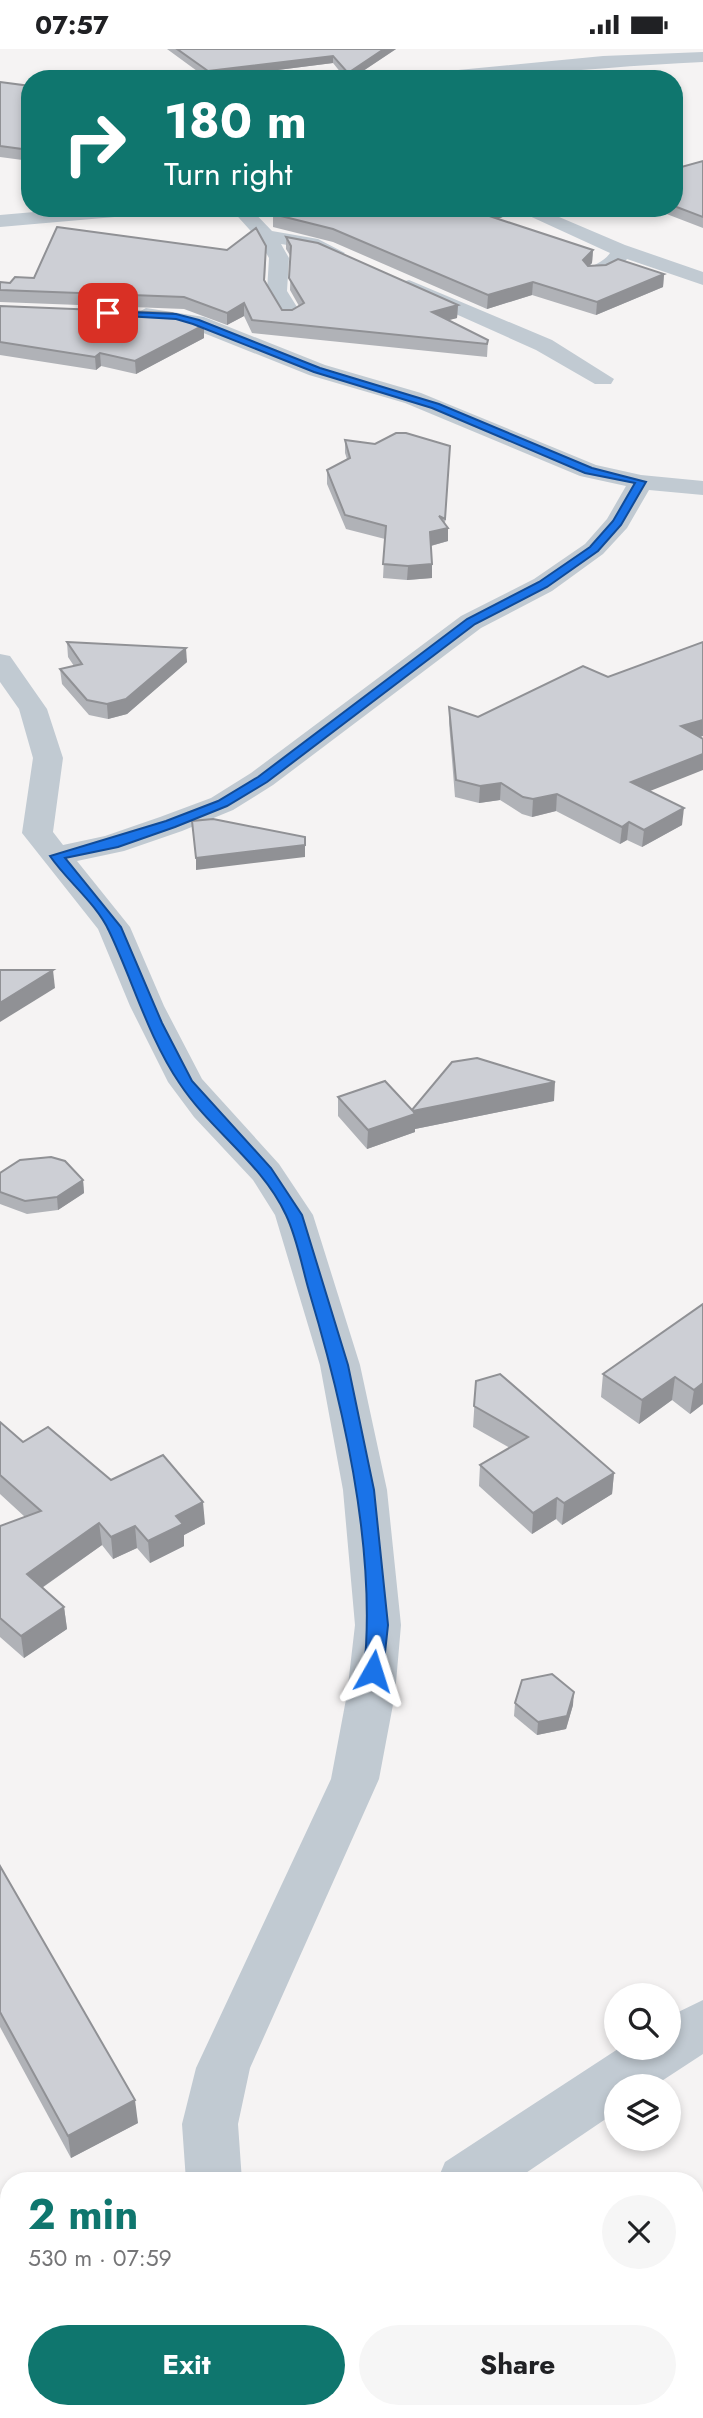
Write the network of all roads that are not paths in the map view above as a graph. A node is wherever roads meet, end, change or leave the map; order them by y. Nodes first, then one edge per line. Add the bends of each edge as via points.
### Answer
1 (553, 49) edge
2 (703, 57) edge
3 (562, 65) junction
4 (510, 70) edge
5 (46, 217) edge
6 (248, 217) edge
7 (542, 217) edge
8 (0, 221) edge
9 (266, 236) junction
10 (618, 249) junction
11 (353, 261) edge
12 (594, 273) edge
13 (394, 279) edge
14 (703, 279) edge
15 (124, 313) edge
16 (291, 315) edge
17 (603, 379) dead end
18 (641, 482) junction
19 (703, 488) edge
20 (0, 662) edge
21 (56, 856) junction
22 (703, 2024) edge
23 (681, 2038) edge
24 (648, 2060) edge
25 (213, 2172) edge
26 (479, 2172) edge

1 - 3 street via 554,58
2 - 3 street
3 - 4 street
5 - 8 street
6 - 9 street
7 - 10 street
9 - 11 street via 311,243
9 - 16 street via 281,265 277,291
10 - 12 street via 621,252 613,264
10 - 14 street
13 - 17 street via 544,345
15 - 18 street via 196,322 317,370 435,406 589,471
18 - 19 street
18 - 21 street via 618,523 594,549 543,585 471,622 262,779 222,804 171,824 113,844
20 - 21 street via 33,709 41,729 48,758 37,833
21 - 25 street via 114,927 161,1037 186,1082 266,1171 294,1215 340,1365 365,1490 378,1625 355,1779 222,2068 210,2124
22 - 23 street
24 - 26 street

